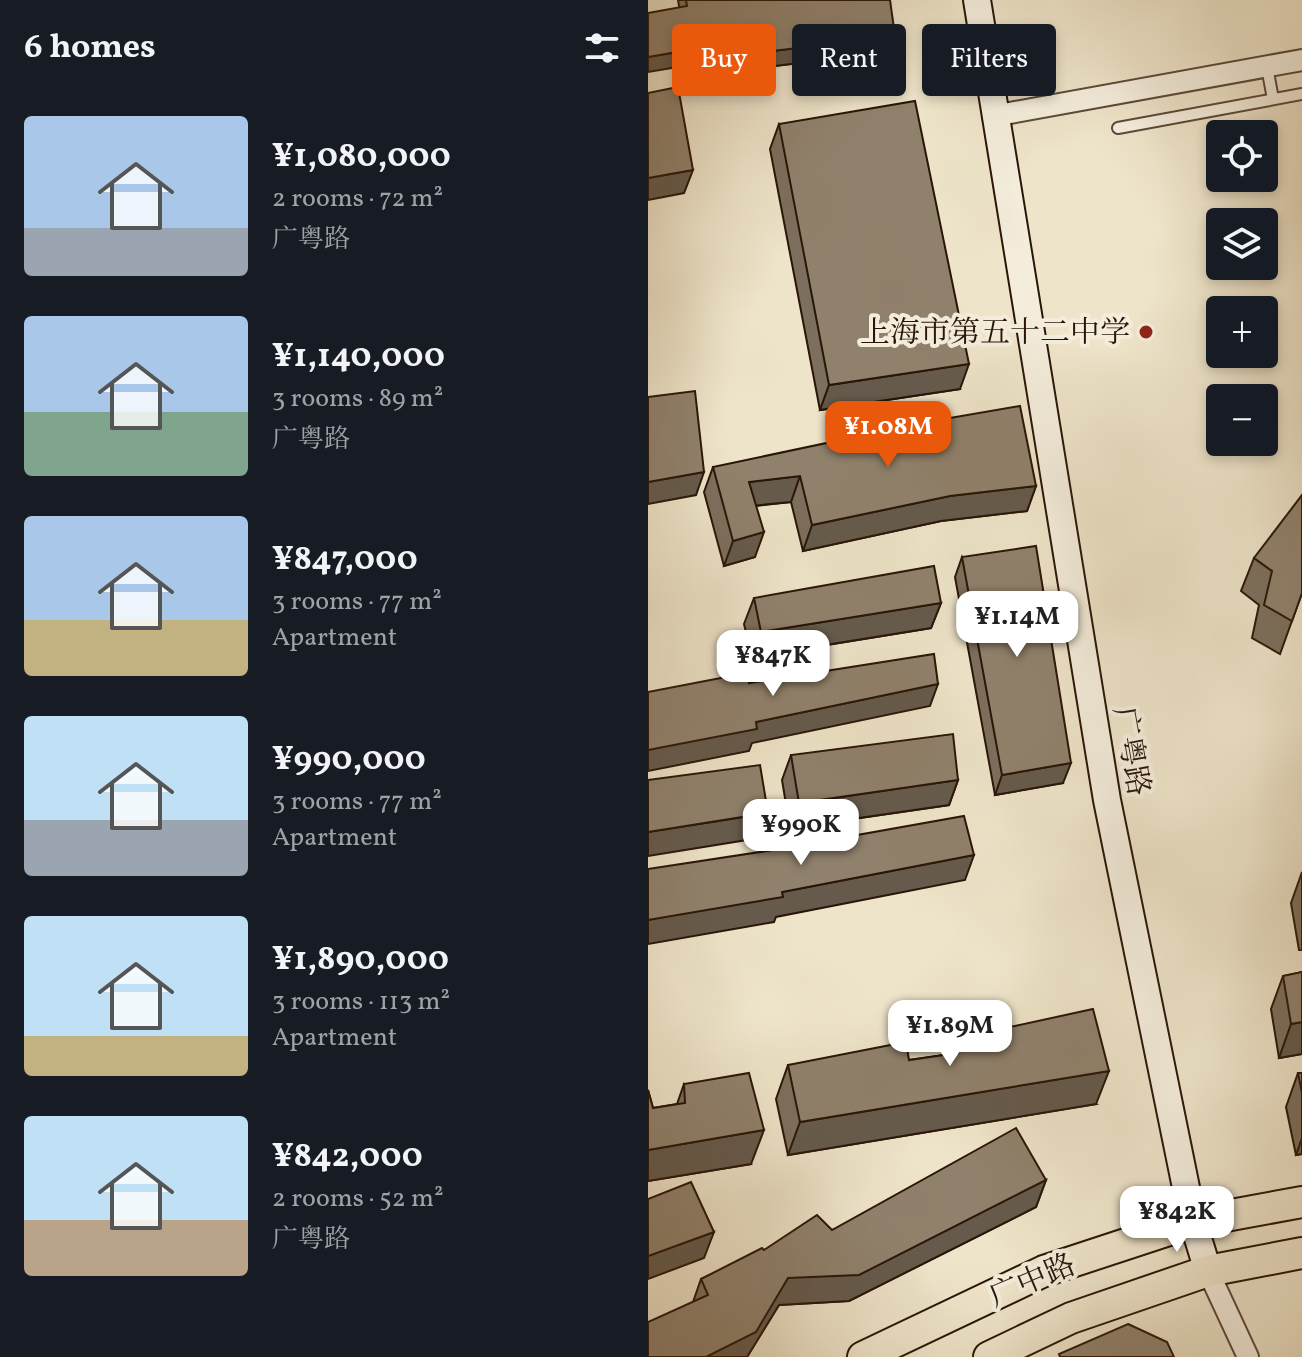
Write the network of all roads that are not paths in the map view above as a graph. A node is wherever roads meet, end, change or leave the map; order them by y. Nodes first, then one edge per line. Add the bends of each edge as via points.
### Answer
1 (977, 0) edge
2 (1302, 60) edge
3 (1267, 67) junction
4 (1302, 94) edge
5 (1273, 99) junction
6 (993, 116) junction
7 (1118, 128) dead end
8 (1302, 1202) edge
9 (1193, 1222) junction
10 (1302, 1253) edge
11 (1208, 1271) junction
12 (863, 1357) edge
13 (989, 1357) edge
14 (1248, 1357) edge

1 - 6 main road, 广粤路
2 - 3 street
3 - 5 lane
3 - 6 street
4 - 5 lane
5 - 7 lane
6 - 9 main road, 广粤路 via 1107,800
8 - 9 main road, 广中路
9 - 11 main road, 广粤路
9 - 12 main road, 广中路 via 1044,1271
10 - 11 main road, 广中路
11 - 13 main road, 广中路 via 1071,1318
11 - 14 street

